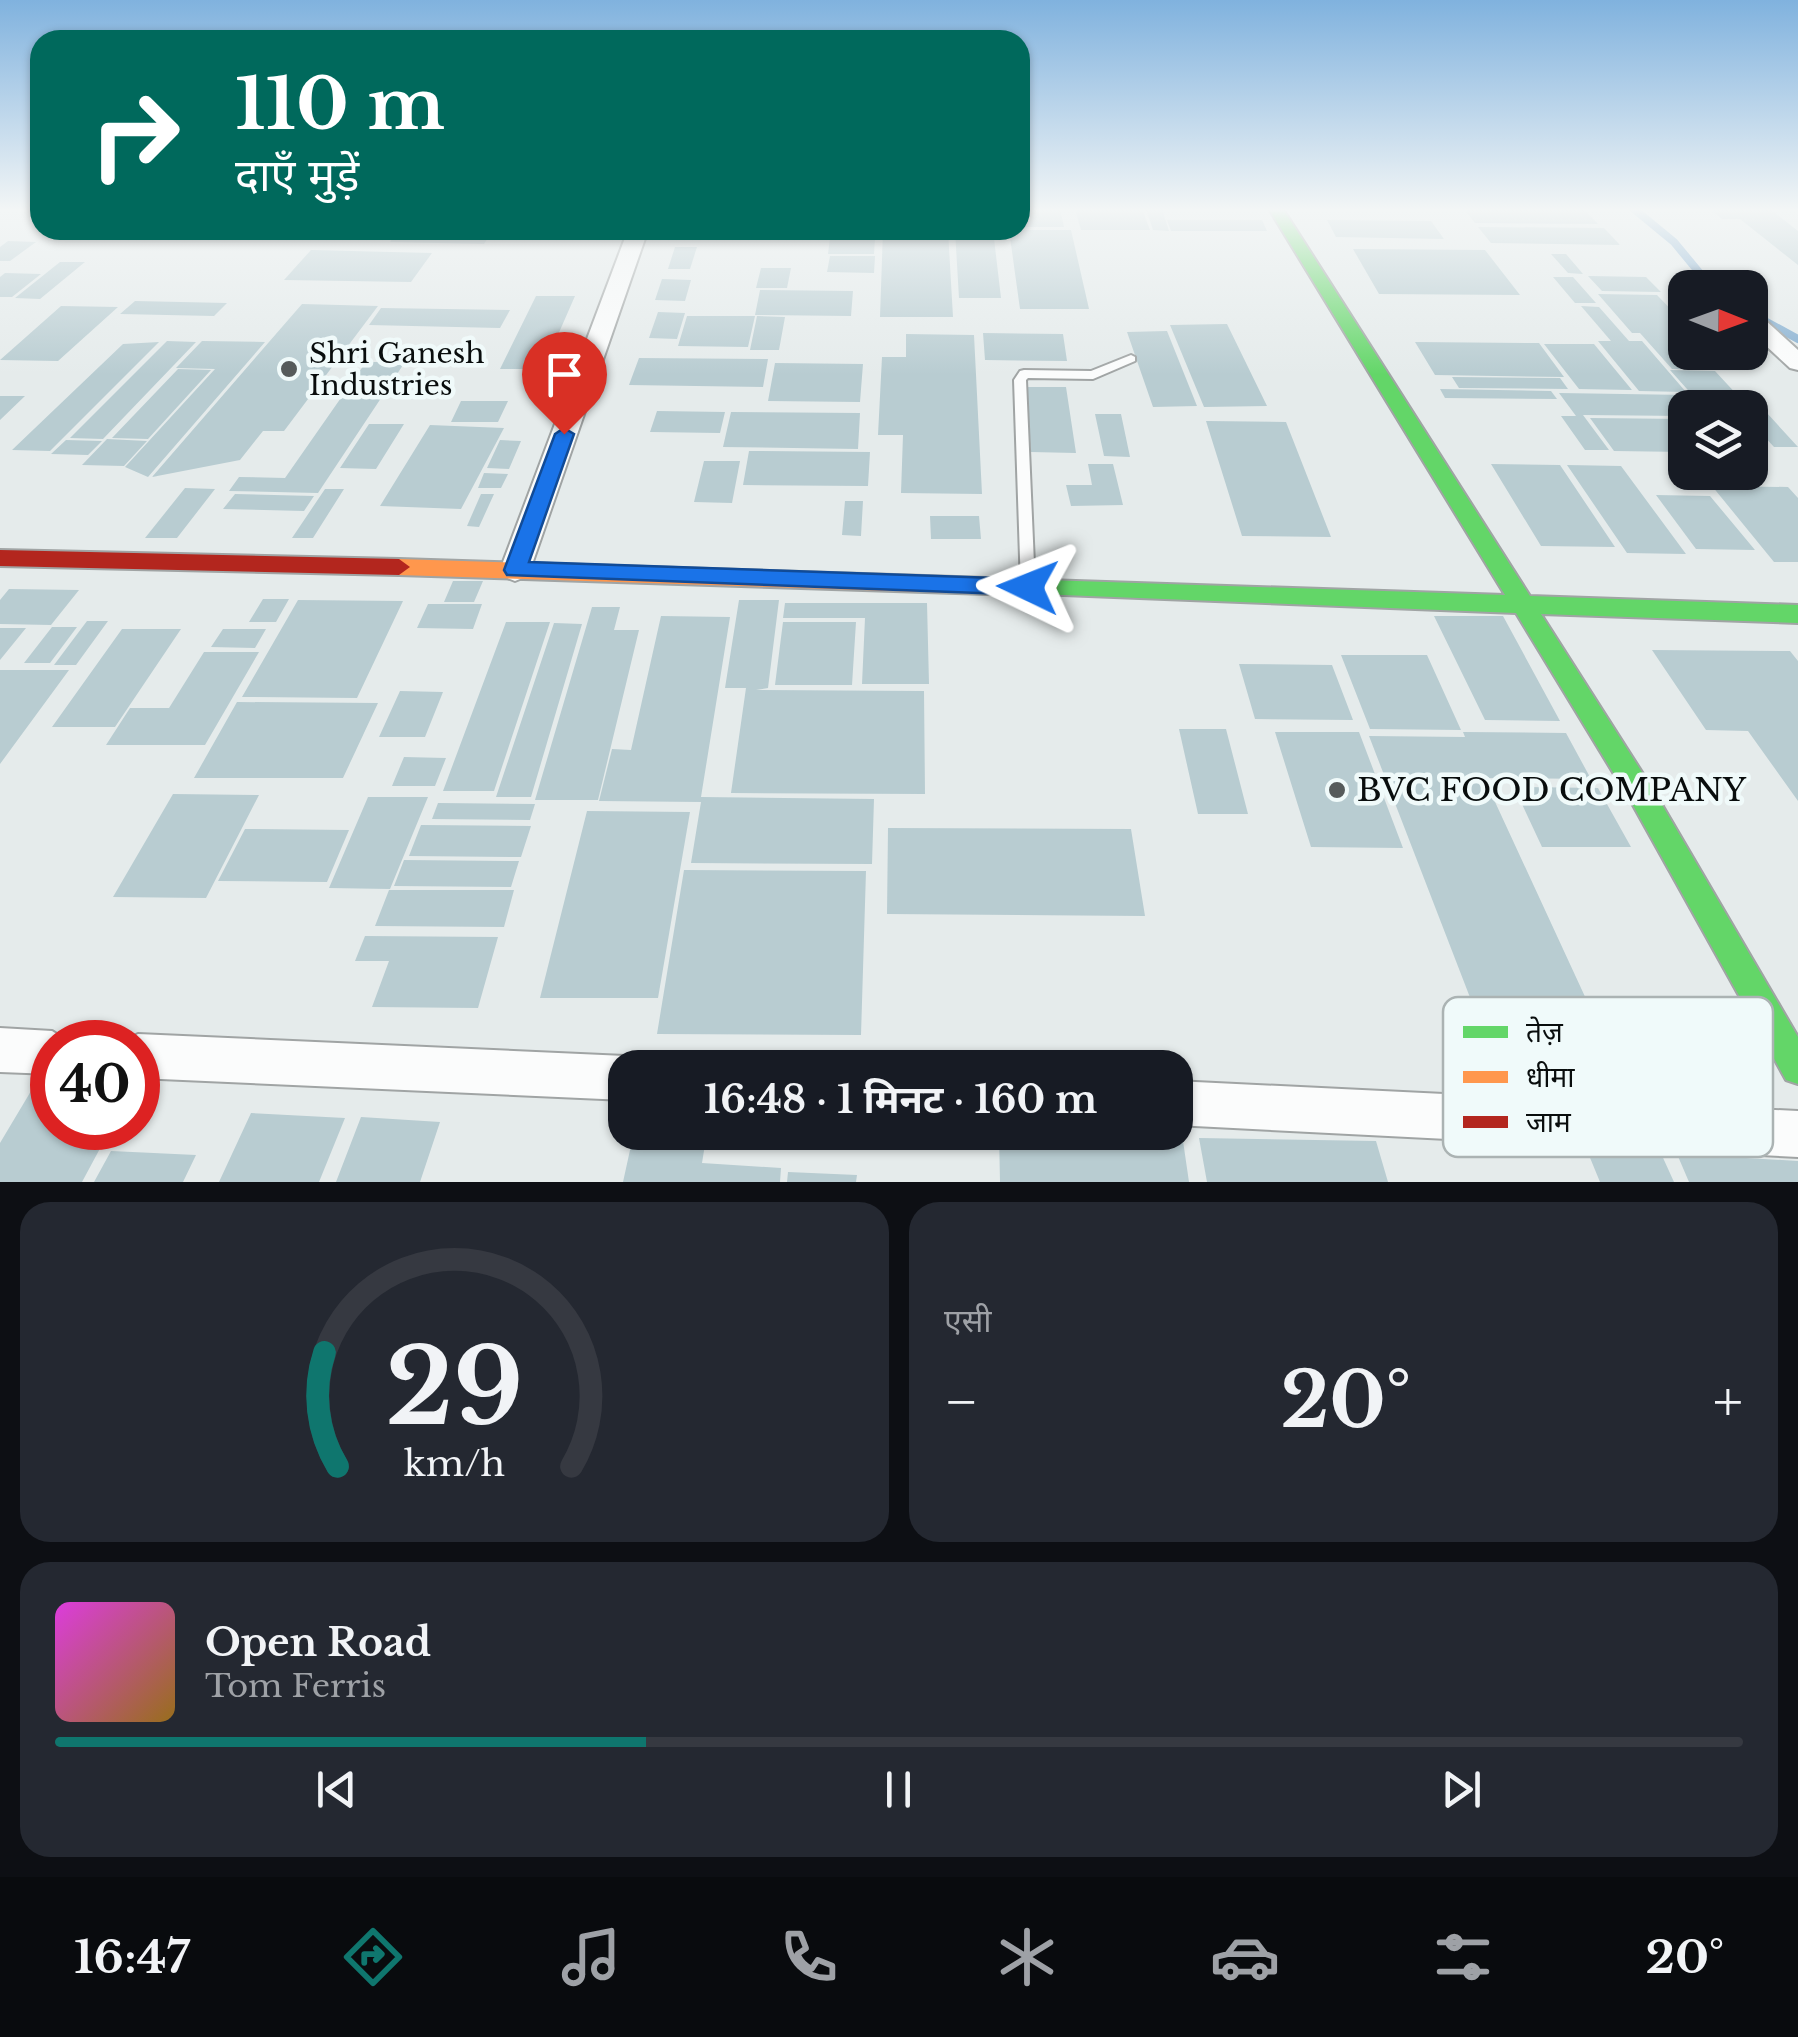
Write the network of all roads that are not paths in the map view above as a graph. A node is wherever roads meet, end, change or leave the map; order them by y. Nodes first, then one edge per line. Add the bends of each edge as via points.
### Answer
1 (626, 264) edge
2 (1310, 264) edge
3 (1768, 335) edge
4 (1131, 359) dead end
5 (1798, 364) edge
6 (0, 558) edge
7 (515, 570) junction
8 (1028, 587) junction
9 (1523, 604) junction
10 (1798, 614) edge
11 (1757, 997) edge
12 (1773, 1024) edge
13 (0, 1050) edge
14 (30, 1051) edge
15 (160, 1057) edge
16 (1798, 1068) edge
17 (608, 1077) edge
18 (1193, 1104) edge
19 (1443, 1116) edge
20 (1773, 1133) edge
21 (1798, 1134) edge

1 - 7 street
2 - 9 street
3 - 5 street
4 - 8 lane via 1093,375 1036,373 1020,380
6 - 7 street
7 - 8 street
8 - 9 street
9 - 10 street
9 - 11 street
12 - 16 street
13 - 14 street
15 - 17 street
18 - 19 street
20 - 21 street

